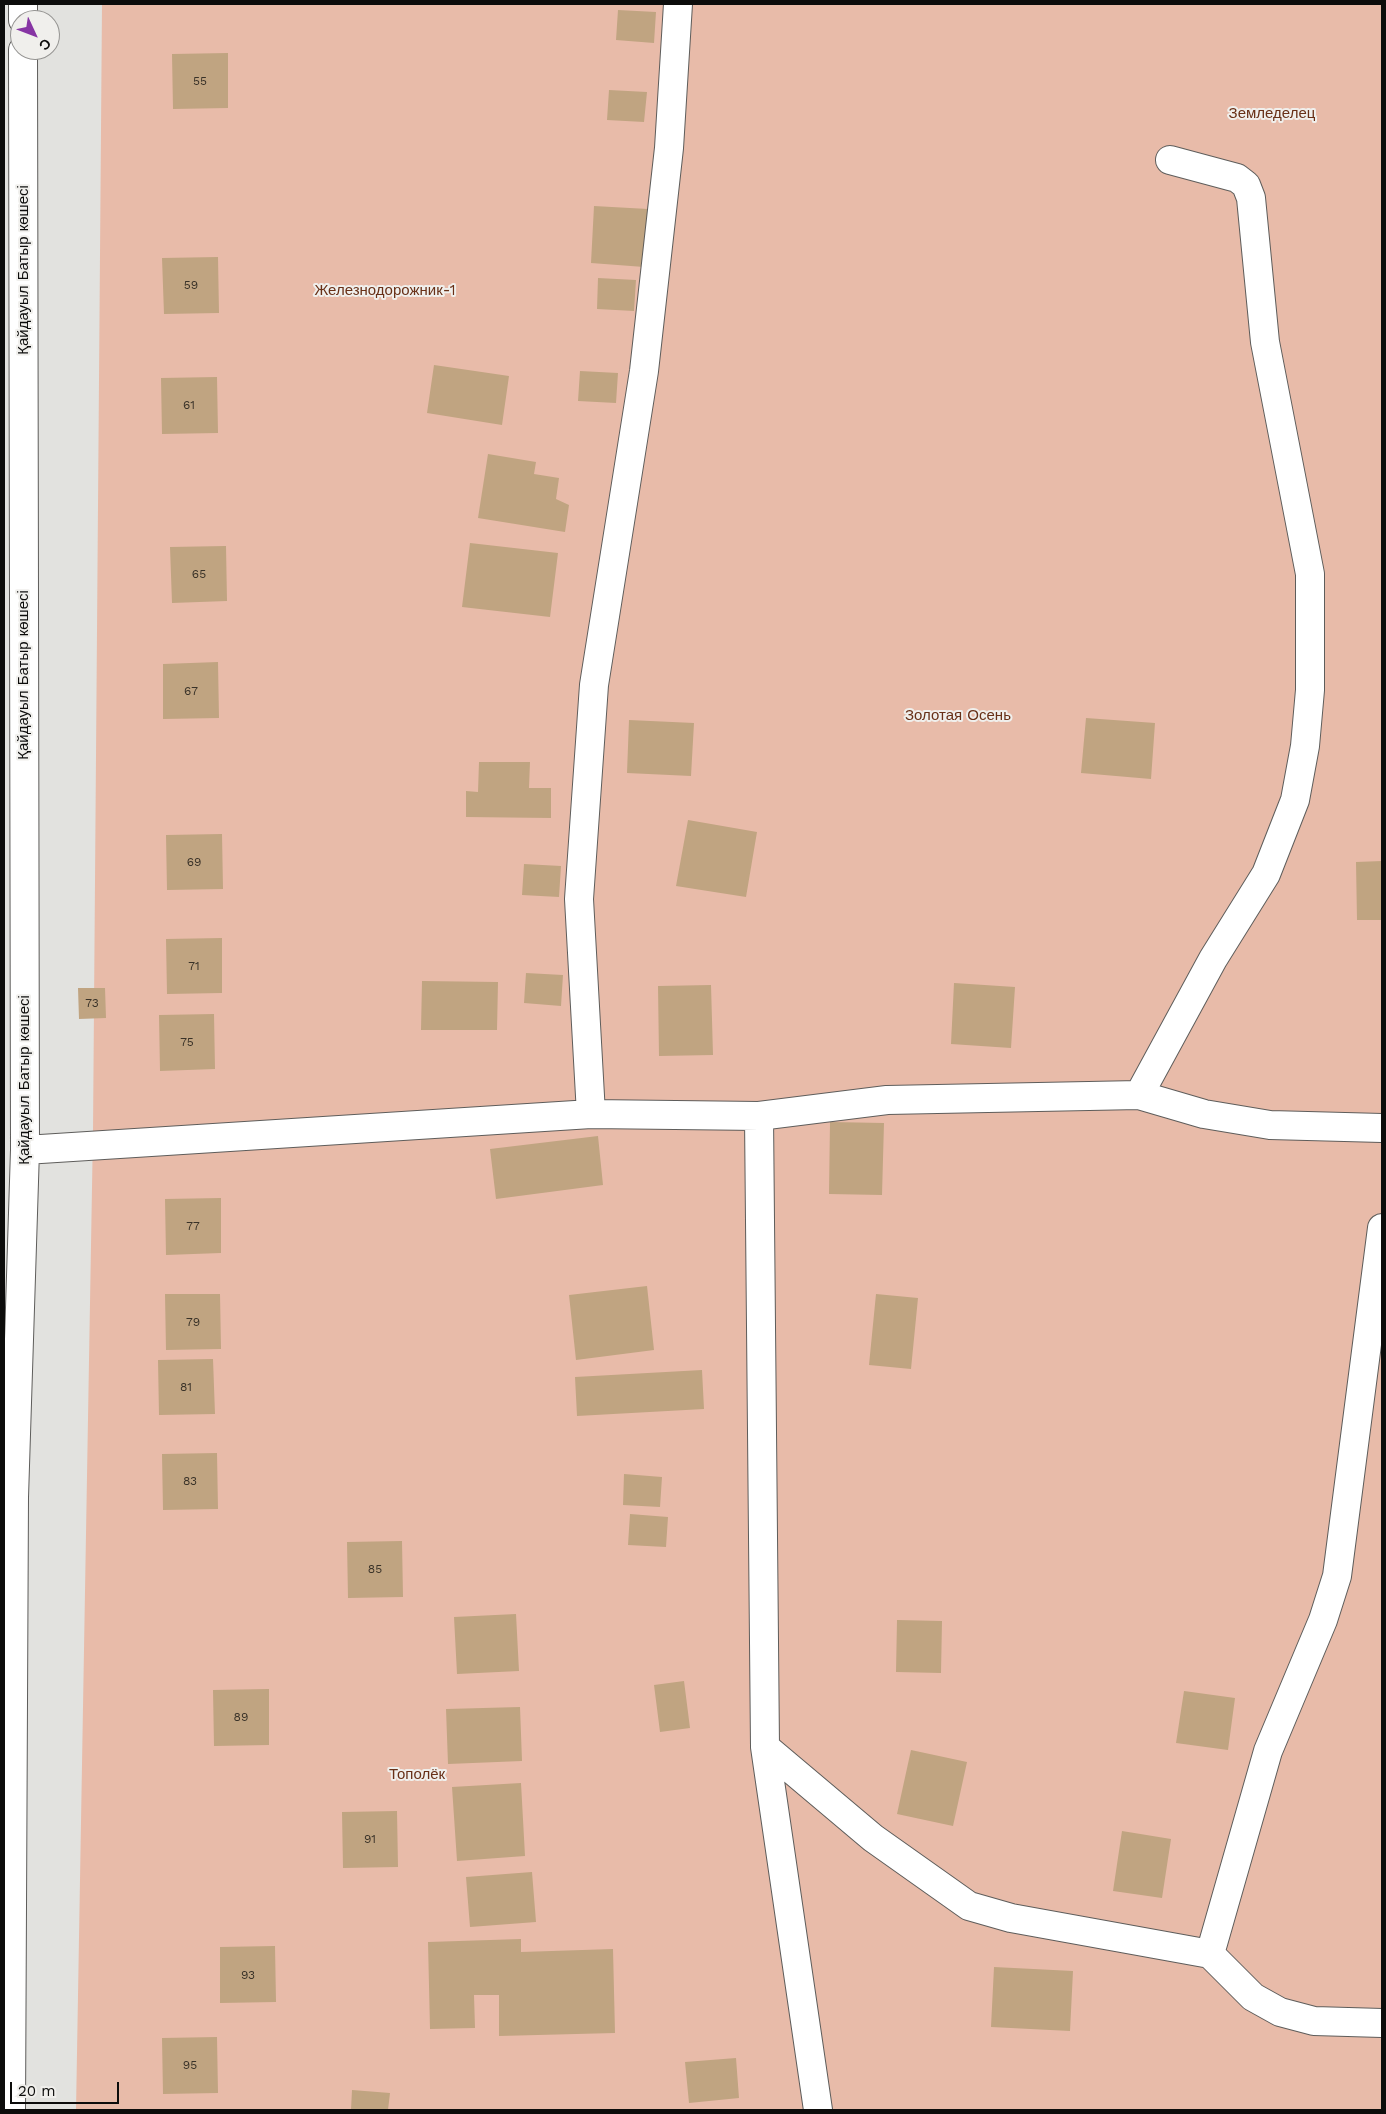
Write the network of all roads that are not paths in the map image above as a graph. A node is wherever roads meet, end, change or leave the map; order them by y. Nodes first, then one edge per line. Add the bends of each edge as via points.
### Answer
1 (678, 4) edge
2 (24, 60) edge
3 (1170, 160) dead end
4 (14, 901) edge
5 (1139, 1095) junction
6 (591, 1114) junction
7 (758, 1116) junction
8 (1382, 1128) edge
9 (25, 1150) junction
10 (1382, 1228) edge
11 (9, 1504) edge
12 (766, 1748) junction
13 (1210, 1954) junction
14 (1382, 2023) edge
15 (11, 2110) edge
16 (818, 2110) edge

1 - 6 street via 668,148 644,371 594,685 579,899
2 - 4 street, Қайдауыл Батыр көшесі
3 - 5 street via 1238,178 1246,185 1250,198 1265,342 1310,574 1310,690 1305,746 1295,800 1266,874 1213,959
4 - 9 street, Қайдауыл Батыр көшесі
5 - 7 street via 887,1100
5 - 8 street via 1204,1114 1270,1125
6 - 7 street
6 - 9 street
7 - 12 street
9 - 11 street, Қайдауыл Батыр көшесі
10 - 13 street via 1337,1576 1323,1620 1268,1751
11 - 15 street, Қайдауыл Батыр көшесі
12 - 13 street via 873,1838 969,1906 1010,1918
12 - 16 street
13 - 14 street via 1253,1997 1280,2012 1314,2021

